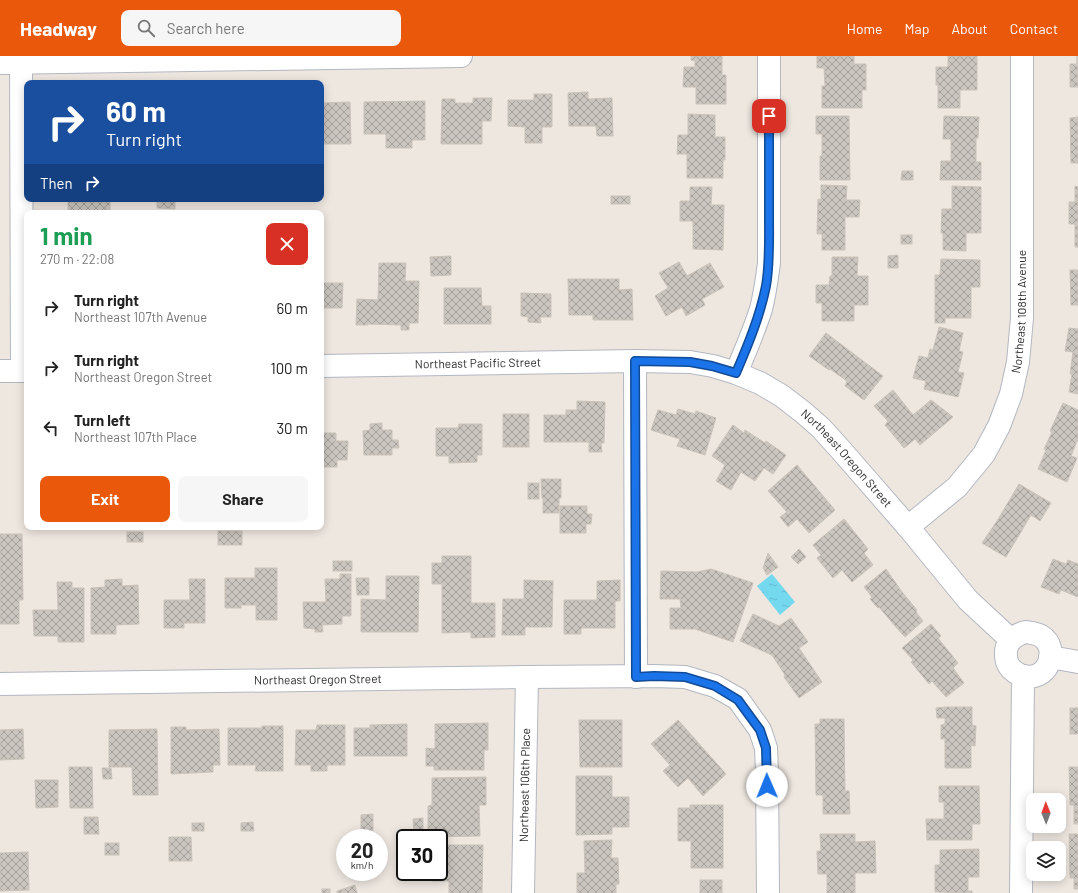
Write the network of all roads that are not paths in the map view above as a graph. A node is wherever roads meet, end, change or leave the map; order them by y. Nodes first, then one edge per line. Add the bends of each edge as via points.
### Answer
1 (420, 56) edge
2 (461, 56) edge
3 (769, 56) edge
4 (1022, 56) edge
5 (21, 60) edge
6 (0, 63) edge
7 (24, 293) edge
8 (635, 361) junction
9 (324, 366) edge
10 (24, 371) edge
11 (0, 372) edge
12 (736, 373) junction
13 (908, 527) junction
14 (1011, 640) junction
15 (1050, 657) junction
16 (1078, 662) edge
17 (1023, 676) junction
18 (527, 677) junction
19 (636, 677) junction
20 (0, 684) edge
21 (523, 893) edge
22 (768, 893) edge
23 (1022, 893) edge

1 - 2 street
1 - 5 street
3 - 12 street via 769,262 761,308
4 - 13 street, Northeast 108th Avenue via 1022,318 1018,362 1011,394 999,426 984,454 957,487
5 - 6 street
5 - 7 street
8 - 9 street, Northeast Pacific Street
8 - 12 street, Northeast Oregon Street via 690,362
8 - 19 street
10 - 11 street
12 - 13 street, Northeast Oregon Street via 782,396 821,428
13 - 14 street, Northeast Oregon Street via 968,600
14 - 15 street via 1026,632 1037,634 1049,646
14 - 17 street via 1006,649 1008,663 1011,669
15 - 16 street
15 - 17 street via 1044,672
17 - 23 street
18 - 19 street, Northeast Oregon Street
18 - 20 street, Northeast Oregon Street
18 - 21 street, Northeast 106th Place
19 - 22 street, Northeast Oregon Street via 685,677 715,686 738,700 760,730 766,748

